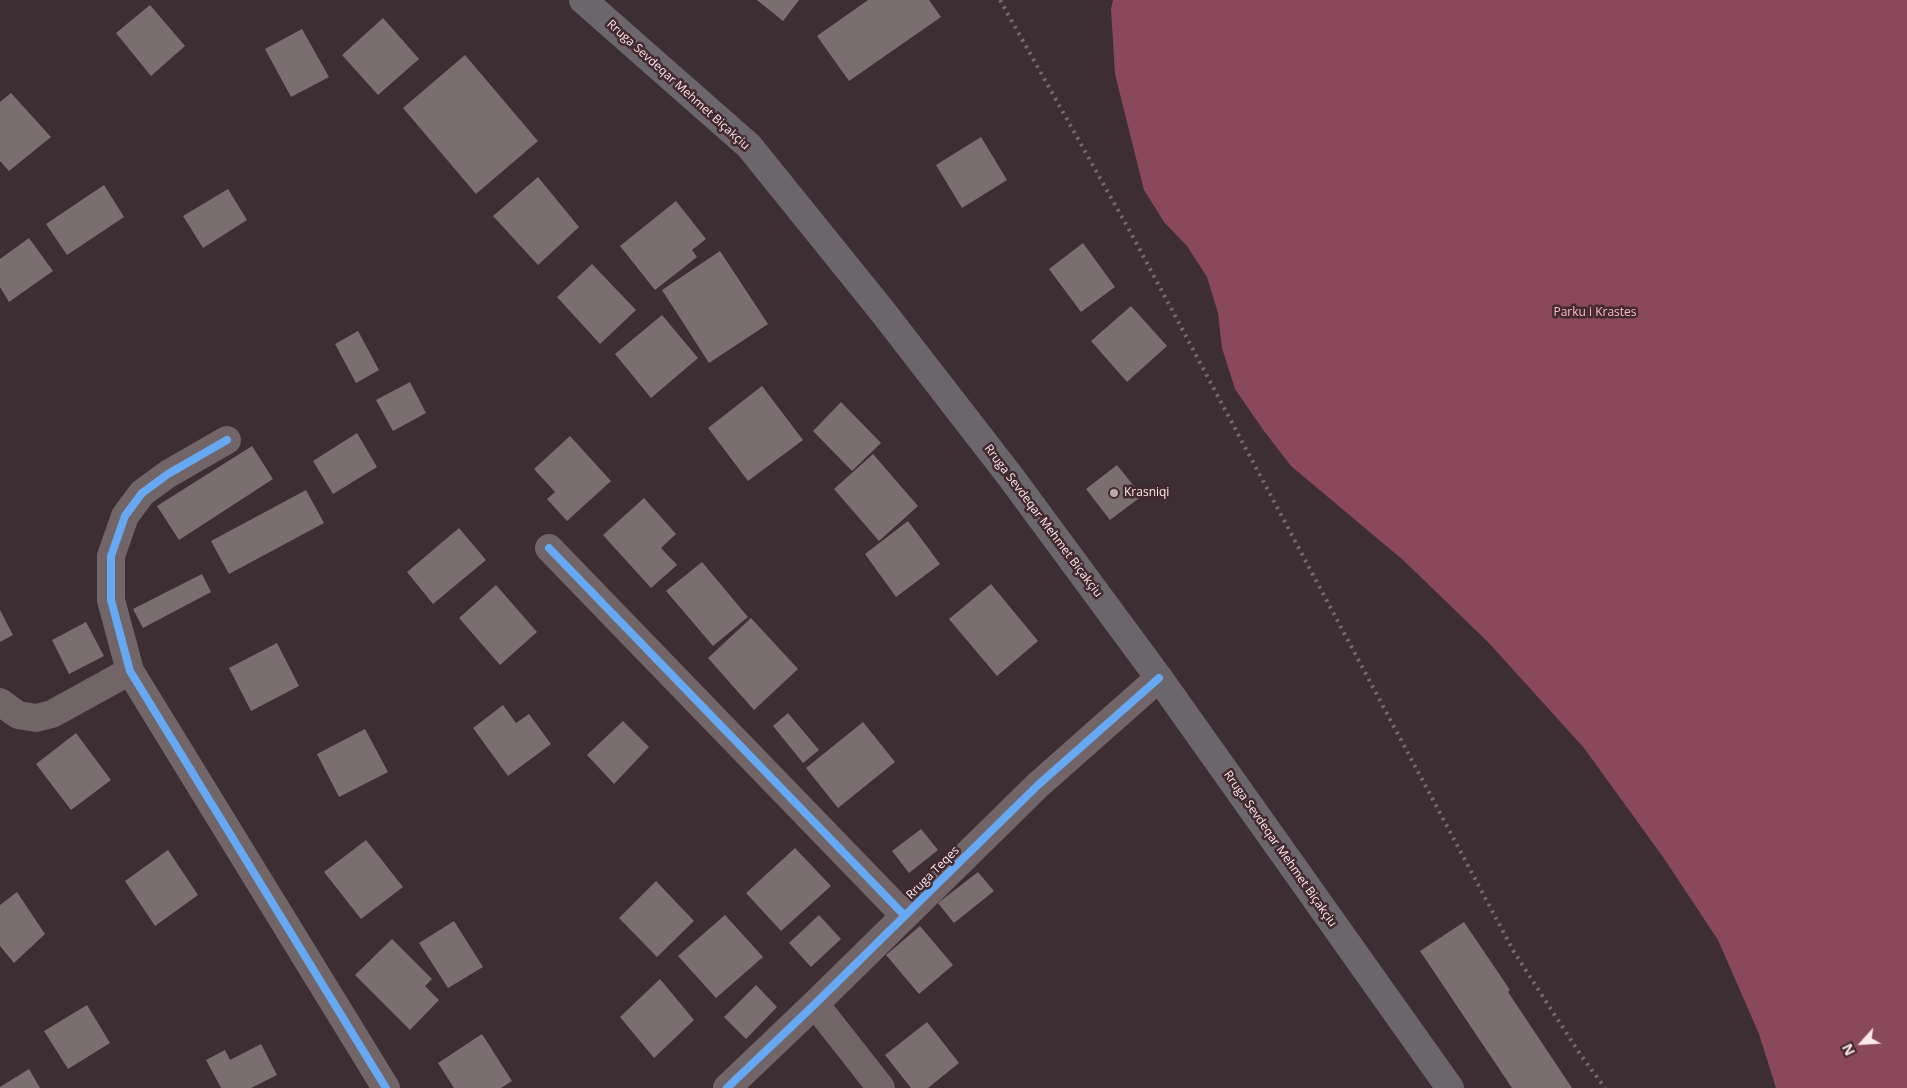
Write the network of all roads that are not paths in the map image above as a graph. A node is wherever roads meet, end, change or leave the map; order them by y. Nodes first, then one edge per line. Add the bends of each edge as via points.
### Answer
1 (583, 0) edge
2 (227, 440) dead end
3 (549, 548) dead end
4 (130, 671) junction
5 (1159, 678) junction
6 (0, 702) edge
7 (906, 916) junction
8 (815, 1004) junction
9 (386, 1088) edge
10 (727, 1088) edge
11 (881, 1088) edge
12 (1450, 1088) edge

1 - 5 main road, Rruga Sevdeqar Mehmet Biçakçiu via 749,146 1010,476
2 - 4 street via 142,493 126,516 111,556 111,600
3 - 7 street
4 - 6 street via 52,714 36,718 18,715
4 - 9 street
5 - 7 street, Rruga Teqes via 1038,785
5 - 12 main road, Rruga Sevdeqar Mehmet Biçakçiu
7 - 8 street, Rruga Teqes
8 - 10 street, Rruga Teqes
8 - 11 street

